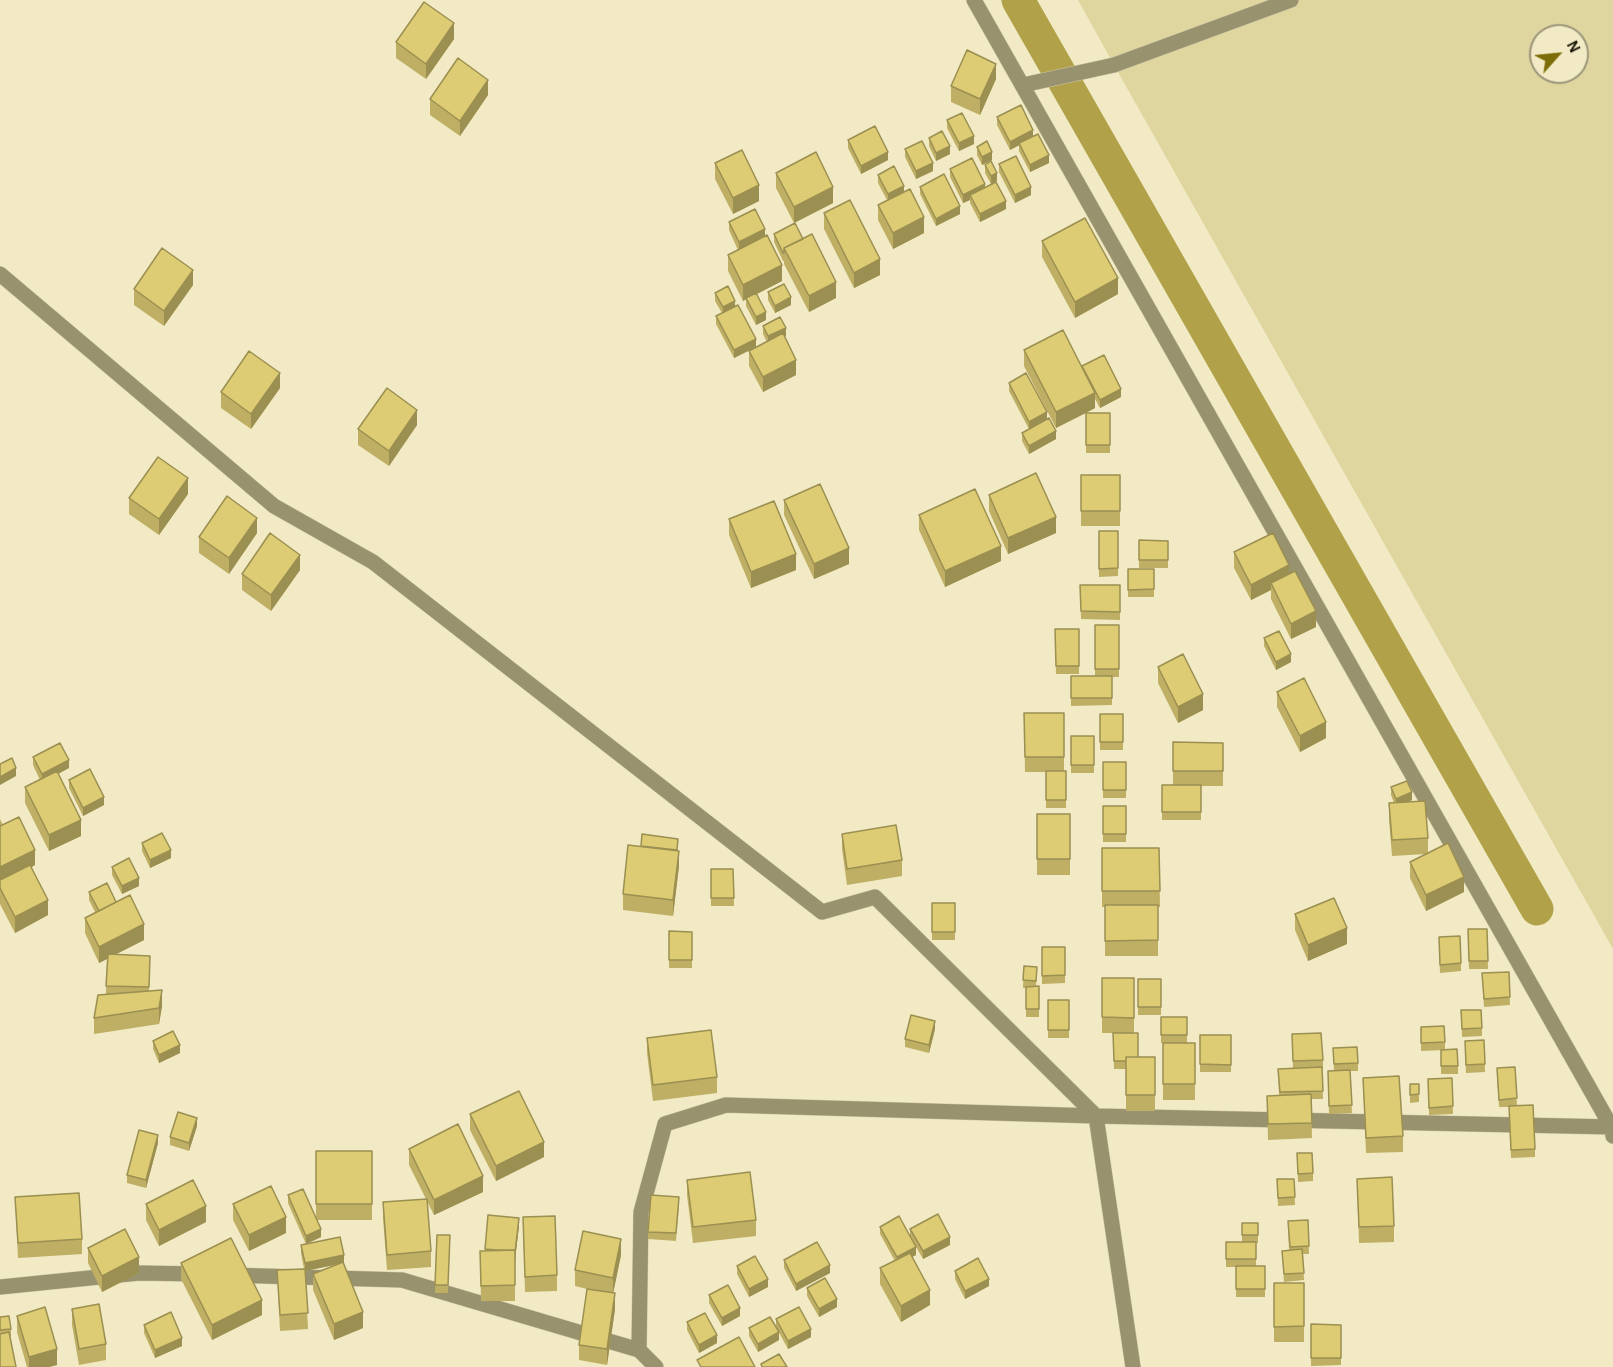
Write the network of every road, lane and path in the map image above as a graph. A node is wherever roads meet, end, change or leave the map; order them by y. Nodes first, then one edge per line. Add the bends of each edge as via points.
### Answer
1 (974, 0) edge
2 (1291, 0) edge
3 (1023, 85) junction
4 (0, 274) edge
5 (1096, 1116) junction
6 (1612, 1131) edge
7 (0, 1287) edge
8 (639, 1350) junction
9 (656, 1367) edge
10 (1133, 1367) edge

1 - 3 street
2 - 3 street via 1114,65
3 - 6 street
4 - 5 street via 274,506 373,562 822,912 875,897
5 - 6 street
5 - 8 street via 726,1105 665,1124 641,1212
5 - 10 street
7 - 8 street via 139,1273 402,1280
8 - 9 street

